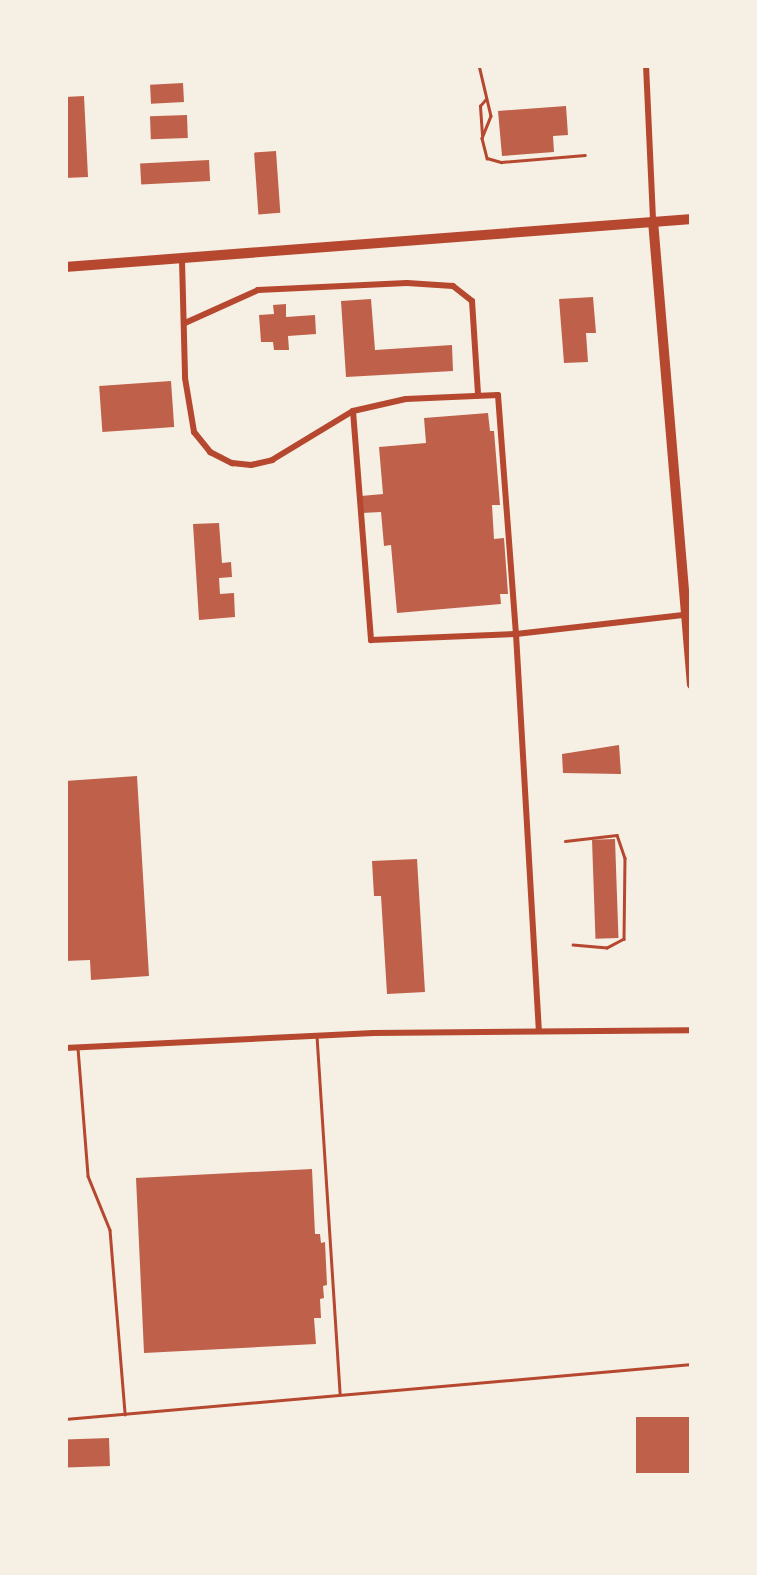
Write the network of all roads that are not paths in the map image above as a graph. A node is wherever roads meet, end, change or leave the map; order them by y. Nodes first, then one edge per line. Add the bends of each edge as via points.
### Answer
1 (479, 65) edge
2 (646, 65) edge
3 (486, 98) junction
4 (482, 138) junction
5 (585, 155) dead end
6 (692, 219) edge
7 (653, 221) junction
8 (182, 260) junction
9 (65, 267) edge
10 (185, 323) junction
11 (478, 395) junction
12 (353, 411) junction
13 (690, 616) edge
14 (516, 634) junction
15 (692, 684) edge
16 (565, 841) dead end
17 (573, 944) dead end
18 (539, 1030) junction
19 (692, 1030) edge
20 (317, 1035) junction
21 (78, 1047) junction
22 (65, 1048) edge
23 (692, 1364) edge
24 (340, 1394) junction
25 (125, 1414) junction
26 (65, 1419) edge

1 - 3 lane
2 - 7 street
3 - 4 lane via 480,106
3 - 4 lane via 491,116
4 - 5 lane via 488,158 501,162
6 - 7 main road
7 - 8 main road
7 - 13 main road
8 - 9 main road
8 - 10 street
10 - 11 street via 258,290 453,286 472,301
10 - 12 street via 182,350 194,432 210,452 232,463 272,460
11 - 12 street via 406,399
11 - 14 street via 498,396
12 - 14 street via 370,640
13 - 14 street
13 - 15 main road
14 - 18 street
16 - 17 lane via 617,835 625,858 624,939 607,948
18 - 19 street
18 - 20 street
20 - 21 street
20 - 24 lane
21 - 22 street
21 - 25 lane via 88,1176 110,1230
23 - 24 lane
24 - 25 lane
25 - 26 lane

